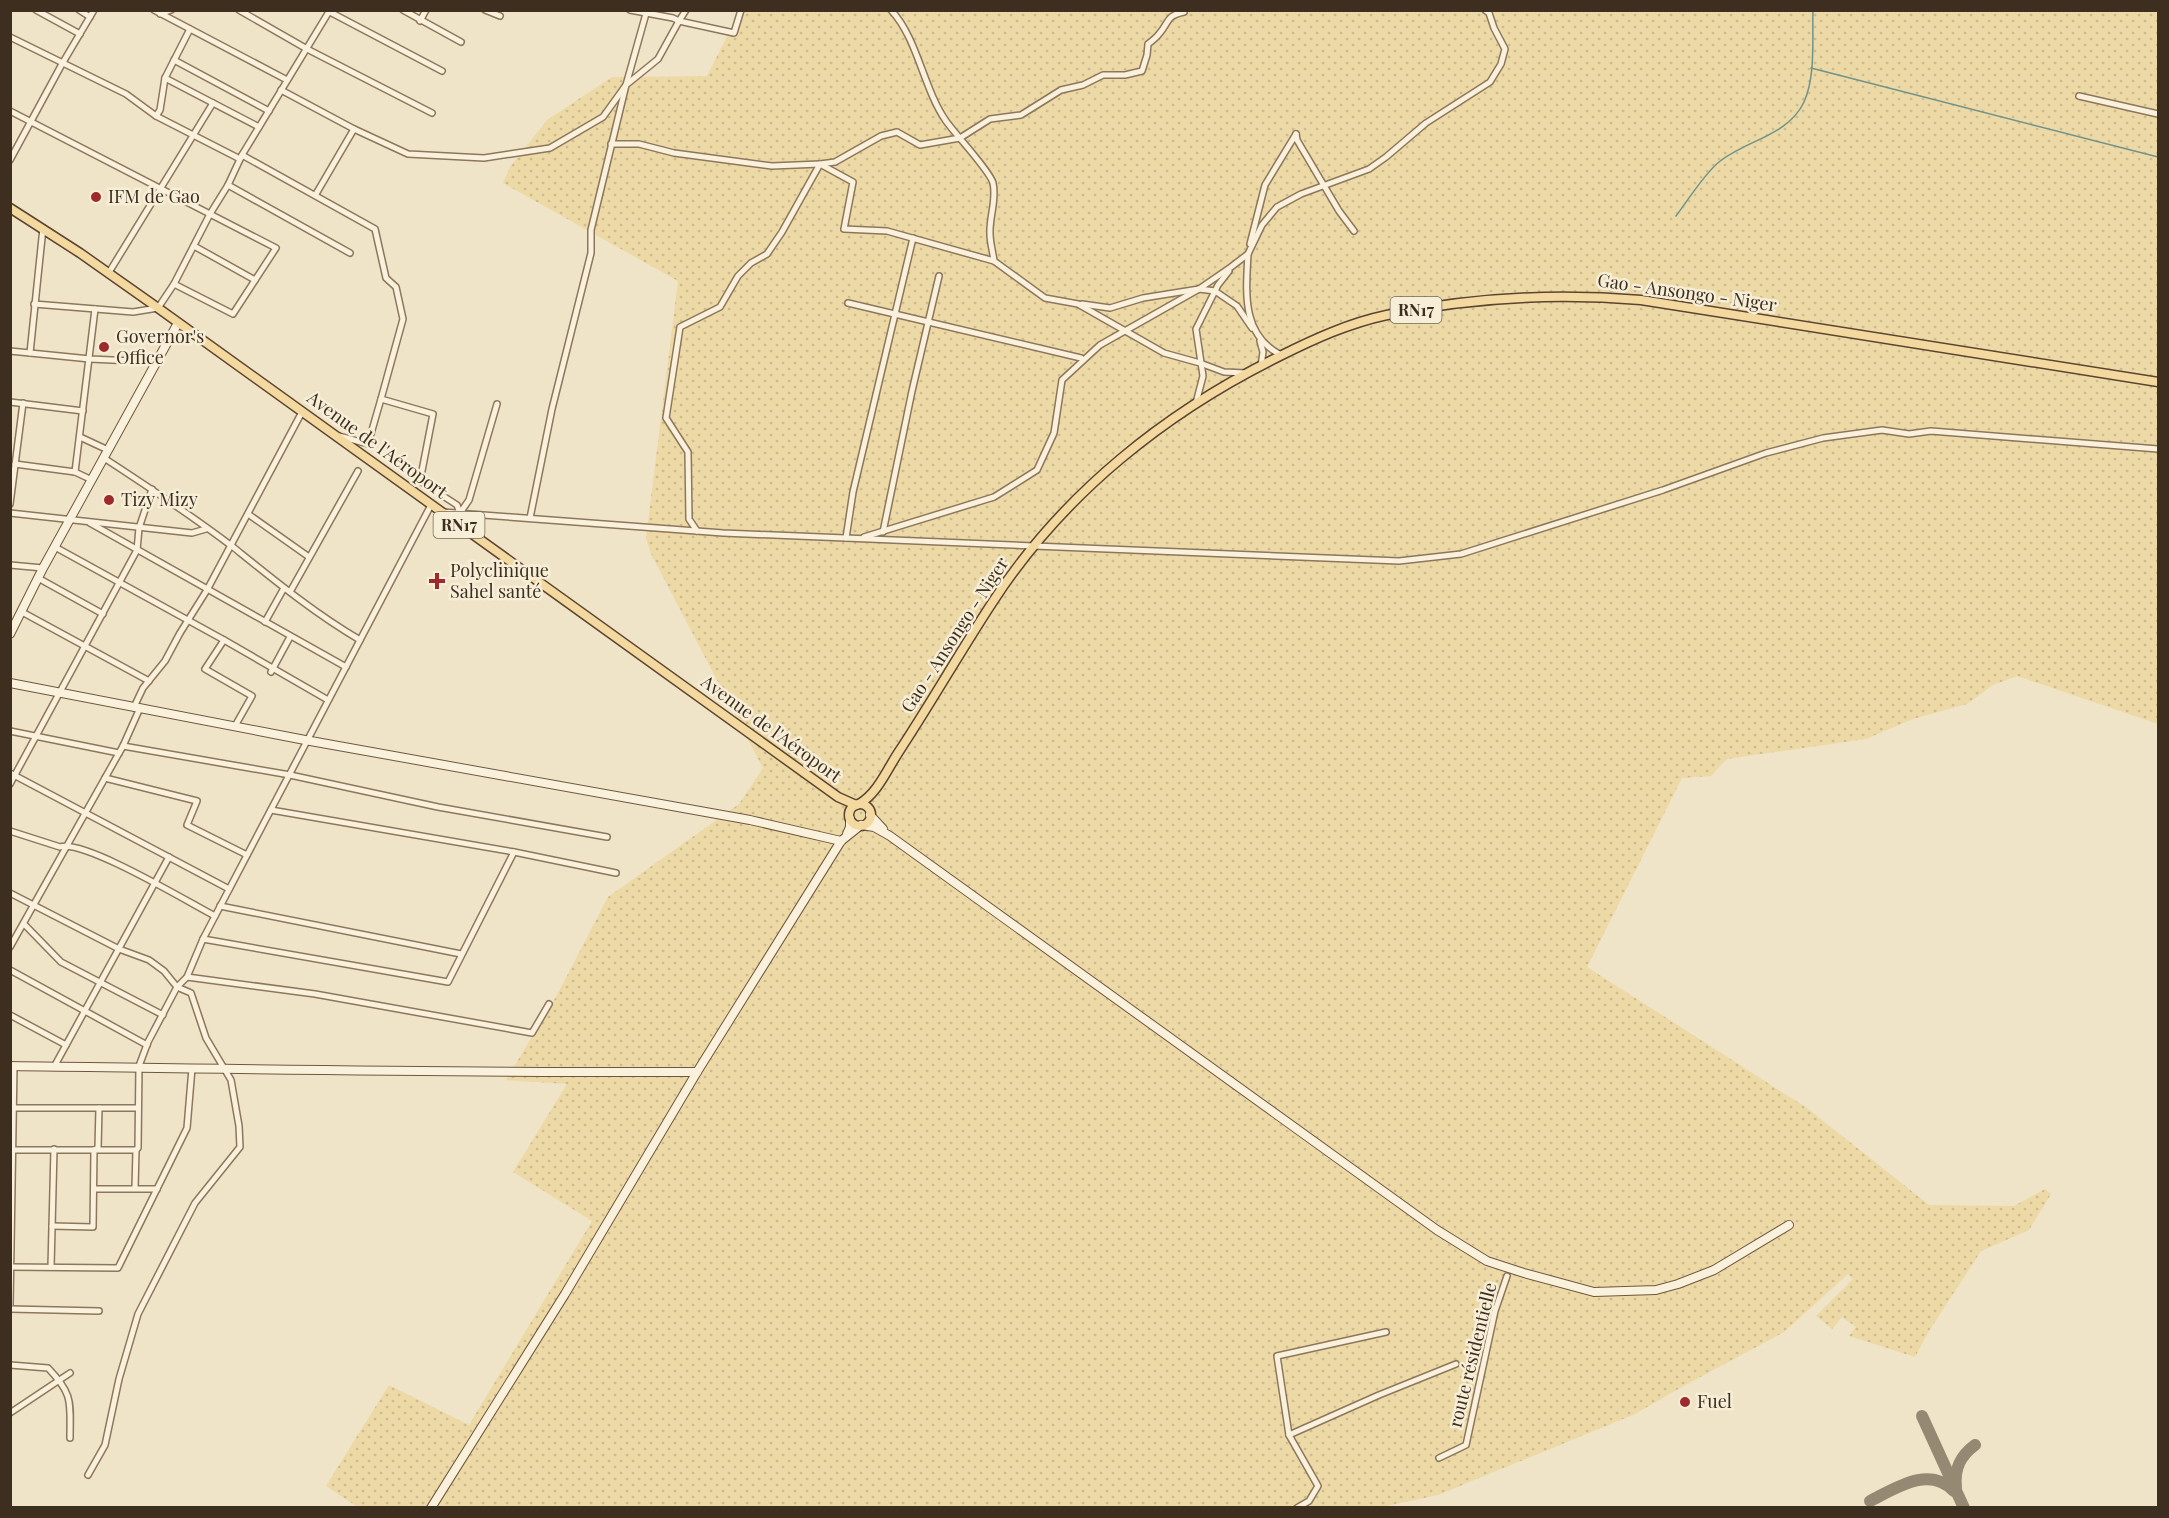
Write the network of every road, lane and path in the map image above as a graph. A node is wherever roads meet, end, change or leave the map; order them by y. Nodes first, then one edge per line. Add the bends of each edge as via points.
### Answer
1 (36, 10) edge
2 (79, 10) edge
3 (94, 10) edge
4 (154, 10) edge
5 (171, 10) edge
6 (239, 10) edge
7 (403, 10) edge
8 (426, 10) edge
9 (485, 10) edge
10 (630, 10) edge
11 (686, 10) edge
12 (741, 10) edge
13 (891, 10) edge
14 (1485, 10) edge
15 (329, 11) edge
16 (646, 12) edge
17 (1184, 12) dead end
18 (160, 14) junction
19 (500, 16) dead end
20 (90, 17) junction
21 (420, 21) junction
22 (679, 21) junction
23 (190, 29) junction
24 (80, 34) junction
25 (10, 37) edge
26 (461, 42) dead end
27 (307, 49) junction
28 (174, 60) junction
29 (62, 64) junction
30 (442, 71) dead end
31 (165, 78) junction
32 (287, 80) junction
33 (626, 85) junction
34 (281, 90) junction
35 (2079, 96) dead end
36 (213, 103) junction
37 (10, 111) edge
38 (269, 111) junction
39 (432, 113) dead end
40 (2158, 114) edge
41 (156, 116) junction
42 (32, 123) junction
43 (259, 127) junction
44 (354, 129) junction
45 (194, 135) junction
46 (960, 138) junction
47 (610, 144) junction
48 (241, 157) junction
49 (10, 160) edge
50 (820, 164) junction
51 (1325, 184) junction
52 (228, 185) junction
53 (159, 189) junction
54 (316, 194) junction
55 (10, 208) edge
56 (210, 214) junction
57 (43, 228) junction
58 (1354, 231) dead end
59 (914, 238) junction
60 (194, 246) junction
61 (350, 253) dead end
62 (1248, 254) junction
63 (994, 261) junction
64 (1232, 267) junction
65 (108, 274) junction
66 (939, 276) dead end
67 (255, 280) junction
68 (174, 284) junction
69 (1199, 289) junction
70 (1215, 291) junction
71 (848, 303) dead end
72 (34, 304) junction
73 (1078, 304) junction
74 (158, 308) junction
75 (95, 309) junction
76 (896, 314) junction
77 (929, 322) junction
78 (178, 323) junction
79 (1124, 331) junction
80 (1259, 339) junction
81 (10, 351) edge
82 (30, 353) junction
83 (1281, 355) junction
84 (1081, 358) dead end
85 (90, 359) junction
86 (155, 362) junction
87 (1200, 363) junction
88 (1261, 366) junction
89 (1247, 373) junction
90 (2158, 382) edge
91 (381, 399) junction
92 (10, 402) edge
93 (23, 403) junction
94 (1196, 403) junction
95 (497, 404) dead end
96 (83, 411) junction
97 (302, 412) junction
98 (332, 434) junction
99 (80, 436) junction
100 (2158, 449) edge
101 (106, 454) junction
102 (15, 464) junction
103 (358, 471) dead end
104 (75, 472) junction
105 (92, 480) junction
106 (152, 489) junction
107 (10, 504) edge
108 (431, 505) junction
109 (441, 512) junction
110 (10, 513) edge
111 (460, 513) junction
112 (248, 514) junction
113 (530, 518) junction
114 (69, 520) junction
115 (90, 523) junction
116 (139, 528) junction
117 (206, 529) junction
118 (697, 531) junction
119 (884, 532) junction
120 (846, 538) junction
121 (856, 539) junction
122 (231, 546) junction
123 (55, 547) junction
124 (1033, 548) junction
125 (137, 550) junction
126 (309, 557) junction
127 (10, 565) edge
128 (43, 568) junction
129 (38, 578) junction
130 (120, 583) junction
131 (207, 590) junction
132 (287, 590) junction
133 (22, 612) junction
134 (104, 614) junction
135 (188, 620) junction
136 (265, 622) junction
137 (10, 633) edge
138 (290, 637) junction
139 (224, 640) junction
140 (360, 640) junction
141 (85, 647) junction
142 (346, 667) junction
143 (272, 671) junction
144 (149, 681) junction
145 (10, 683) edge
146 (59, 692) junction
147 (328, 700) junction
148 (137, 707) junction
149 (235, 726) junction
150 (10, 731) edge
151 (37, 736) junction
152 (306, 740) junction
153 (123, 746) junction
154 (118, 753) junction
155 (13, 774) edge
156 (290, 775) junction
157 (105, 778) junction
158 (10, 784) edge
159 (875, 790) junction
160 (838, 797) junction
161 (857, 804) junction
162 (271, 810) junction
163 (84, 813) junction
164 (870, 813) junction
165 (849, 816) junction
166 (862, 825) junction
167 (10, 831) edge
168 (886, 832) junction
169 (607, 837) dead end
170 (843, 839) junction
171 (67, 845) junction
172 (514, 852) junction
173 (247, 855) junction
174 (169, 857) junction
175 (616, 873) dead end
176 (154, 884) junction
177 (229, 889) junction
178 (10, 893) edge
179 (34, 906) junction
180 (220, 906) junction
181 (215, 916) junction
182 (24, 924) junction
183 (203, 939) junction
184 (10, 947) edge
185 (119, 950) junction
186 (461, 954) junction
187 (10, 970) edge
188 (187, 977) junction
189 (101, 982) junction
190 (177, 987) junction
191 (549, 1004) dead end
192 (85, 1011) junction
193 (10, 1015) edge
194 (163, 1015) junction
195 (66, 1045) junction
196 (147, 1045) junction
197 (12, 1066) edge
198 (139, 1066) junction
199 (54, 1067) junction
200 (192, 1068) junction
201 (225, 1068) junction
202 (697, 1072) junction
203 (14, 1108) junction
204 (99, 1108) junction
205 (138, 1108) junction
206 (54, 1149) junction
207 (13, 1150) junction
208 (94, 1150) junction
209 (136, 1150) junction
210 (135, 1188) junction
211 (94, 1189) junction
212 (157, 1189) junction
213 (1790, 1225) dead end
214 (52, 1226) junction
215 (11, 1227) edge
216 (11, 1267) edge
217 (51, 1267) junction
218 (1507, 1276) dead end
219 (10, 1307) edge
220 (99, 1311) dead end
221 (1386, 1332) dead end
222 (1456, 1364) dead end
223 (10, 1365) edge
224 (70, 1373) dead end
225 (60, 1380) junction
226 (10, 1413) edge
227 (1289, 1435) junction
228 (70, 1438) dead end
229 (1439, 1458) dead end
230 (88, 1475) dead end
231 (431, 1508) edge
232 (1298, 1508) edge

1 - 24 street
2 - 20 street
3 - 20 street
4 - 18 street
5 - 18 street
6 - 27 street
7 - 21 street
8 - 21 street
9 - 19 street
10 - 16 street
11 - 22 street
12 - 22 street via 734,33
13 - 46 street via 920,59 924,78 945,120
14 - 51 street via 1505,49 1490,82 1426,123 1369,169
15 - 27 street
15 - 30 street
16 - 22 street
16 - 33 street
17 - 46 street via 1173,14 1148,44 1142,71 1102,75 1083,85 1060,90 1021,115 990,119
18 - 23 street
20 - 24 street
21 - 26 street
22 - 33 street via 658,59
23 - 28 street
23 - 32 street
24 - 29 street
25 - 29 street
27 - 32 street
27 - 39 street
28 - 31 street
28 - 38 street
29 - 41 street via 126,94
29 - 42 street
31 - 36 street
31 - 41 street
32 - 34 street
33 - 44 street via 603,117 550,148 484,158 408,154
33 - 47 street
34 - 38 street
34 - 44 street
35 - 40 street
36 - 43 street
36 - 45 street
37 - 42 street
38 - 43 street
41 - 45 street
42 - 49 street
42 - 53 street
43 - 48 street
44 - 54 street
45 - 48 street
45 - 53 street
46 - 50 street via 920,145 897,132 881,136 835,162
46 - 63 street via 993,181 990,232
47 - 50 street via 639,144 674,153 772,166
47 - 113 street via 591,230 591,253 552,409
48 - 52 street
48 - 54 street
50 - 59 street via 853,182 844,229 887,231
50 - 118 street via 766,254 738,276 720,307 680,327 666,418 688,452 689,519
51 - 58 street
51 - 62 street via 1277,207 1262,225
51 - 62 street via 1296,134 1265,185
52 - 56 street
52 - 61 street
53 - 56 street
53 - 65 street
54 - 91 street via 375,229 386,278 396,287 403,320
55 - 57 main road, Avenue de l'Aéroport / RN17
56 - 60 street
56 - 67 street via 276,248
57 - 65 main road, Avenue de l'Aéroport / RN17
57 - 72 street
59 - 63 street
59 - 76 street
60 - 67 street
60 - 68 street
62 - 64 street
62 - 80 street via 1246,308
63 - 73 street via 1045,298
64 - 69 street
64 - 70 street
65 - 74 main road, Avenue de l'Aéroport / RN17
66 - 77 street
67 - 68 street via 233,314
68 - 74 street
69 - 70 street
69 - 73 street via 1110,308
69 - 79 street
70 - 80 street via 1237,306
70 - 87 street via 1196,329
71 - 76 street
72 - 75 street
72 - 82 street
73 - 79 street
74 - 75 street via 133,312
74 - 78 main road, Avenue de l'Aéroport / RN17
75 - 85 street
76 - 77 street
76 - 120 street via 853,492
77 - 84 street
77 - 119 street
78 - 86 street
78 - 97 main road, Avenue de l'Aéroport / RN17
79 - 87 street via 1164,353
79 - 119 street via 1100,345 1062,380 1054,433 1037,470 994,496
80 - 83 street
80 - 88 street via 1263,352
81 - 82 street
82 - 85 street
83 - 88 main road, Gao - Ansongo - Niger / RN17
83 - 90 main road, Gao - Ansongo - Niger / RN17 via 1326,333 1386,315 1494,298 1590,296 1641,300
85 - 86 street
85 - 96 street
86 - 101 street
87 - 89 street via 1224,372
87 - 94 street via 1203,376
88 - 89 main road, Gao - Ansongo - Niger / RN17
89 - 94 main road, Gao - Ansongo - Niger / RN17
91 - 98 street via 368,444
91 - 111 street via 433,414 420,481 457,505
92 - 93 street
93 - 96 street
93 - 102 street
94 - 124 main road, Gao - Ansongo - Niger / RN17 via 1110,466
95 - 111 street via 469,500
96 - 99 street
97 - 98 main road, Avenue de l'Aéroport / RN17
97 - 112 street
98 - 108 main road, Avenue de l'Aéroport / RN17
99 - 101 street
99 - 104 street
100 - 124 street via 1931,431 1909,434 1882,430 1823,438 1766,453 1664,490 1461,554 1399,561
101 - 105 street
101 - 106 street
102 - 104 street
102 - 107 street
103 - 126 street
104 - 105 street
105 - 114 street
106 - 116 street
106 - 117 street
108 - 109 main road, Avenue de l'Aéroport / RN17
108 - 140 street
109 - 111 street
109 - 160 main road, Avenue de l'Aéroport / RN17
110 - 114 street
111 - 113 street
112 - 122 street
112 - 126 street
113 - 118 street
114 - 115 street
114 - 123 street
115 - 116 street
115 - 125 street
116 - 117 street via 192,533
116 - 125 street
117 - 122 street
118 - 120 street
119 - 121 street
120 - 121 street
121 - 124 street
122 - 131 street
122 - 132 street
123 - 128 street
123 - 130 street
124 - 159 main road, Gao - Ansongo - Niger / RN17 via 994,599
125 - 130 street
125 - 131 street
126 - 132 street
127 - 128 street
128 - 129 street
129 - 133 street
129 - 134 street
130 - 134 street
130 - 135 street
131 - 135 street
131 - 136 street
132 - 136 street
132 - 140 street
133 - 137 street
133 - 141 street
134 - 141 street
135 - 139 street
135 - 144 street
136 - 138 street
138 - 142 street
138 - 143 street
139 - 143 street
139 - 149 street via 205,669 252,696
140 - 142 street
141 - 144 street
141 - 146 street
142 - 147 street
143 - 147 street
144 - 148 street
145 - 146 street
146 - 148 street
146 - 151 street
147 - 152 street
148 - 149 street
148 - 153 street
149 - 152 street
150 - 151 street
151 - 154 street
151 - 155 street
152 - 156 street
152 - 170 street
153 - 154 street
153 - 156 street
154 - 157 street
155 - 158 street
155 - 163 street
156 - 162 street
156 - 169 street
157 - 163 street
157 - 173 street via 196,801 187,825
159 - 161 main road, RN17
159 - 164 main road, RN17
160 - 161 main road, RN17
160 - 165 main road, RN17 via 848,808
161 - 164 main road
161 - 165 main road
162 - 172 street
162 - 173 street
163 - 171 street
163 - 174 street
164 - 166 main road via 868,822
164 - 168 street
165 - 166 main road via 854,824
165 - 170 street via 850,827
166 - 168 street
166 - 170 street
167 - 171 street via 60,847
168 - 213 street via 1437,1230 1487,1261 1594,1292 1656,1290 1714,1270
170 - 202 street
171 - 176 street via 95,853
171 - 179 street
172 - 175 street
172 - 186 street
173 - 177 street
174 - 176 street
174 - 177 street
176 - 181 street
176 - 185 street
177 - 180 street
178 - 179 street
179 - 182 street
179 - 185 street
180 - 181 street
180 - 186 street
181 - 183 street
182 - 184 street
182 - 189 street via 62,962
183 - 186 street via 448,981
183 - 188 street
185 - 189 street
185 - 190 street via 149,960
187 - 192 street
188 - 190 street
188 - 191 street via 315,994 532,1033
189 - 192 street
189 - 194 street
190 - 194 street
190 - 201 street via 191,993 206,1038
192 - 195 street
192 - 196 street
193 - 195 street
194 - 196 street
195 - 199 street
196 - 198 street
197 - 199 street
197 - 203 street
198 - 199 street
198 - 200 street
198 - 205 street
200 - 201 street
200 - 212 street via 187,1128
201 - 202 street
201 - 230 street via 237,1106 240,1147 195,1203 138,1314 105,1445
202 - 231 street
203 - 204 street
203 - 207 street
204 - 205 street
204 - 208 street via 98,1148
205 - 209 street
206 - 207 street
206 - 208 street
206 - 214 street
207 - 215 street
208 - 209 street
208 - 211 street
209 - 210 street
210 - 211 street
210 - 212 street
211 - 214 street via 93,1227
212 - 217 street via 118,1268
214 - 217 street
215 - 216 street
216 - 217 street
216 - 219 street
218 - 229 street, route résidentielle via 1495,1311 1466,1444
219 - 220 street
221 - 227 street via 1276,1356
222 - 227 street, route résidentielle
223 - 225 street via 48,1368
224 - 225 street
225 - 226 street
225 - 228 street via 70,1400
227 - 232 street via 1318,1486 1309,1501

